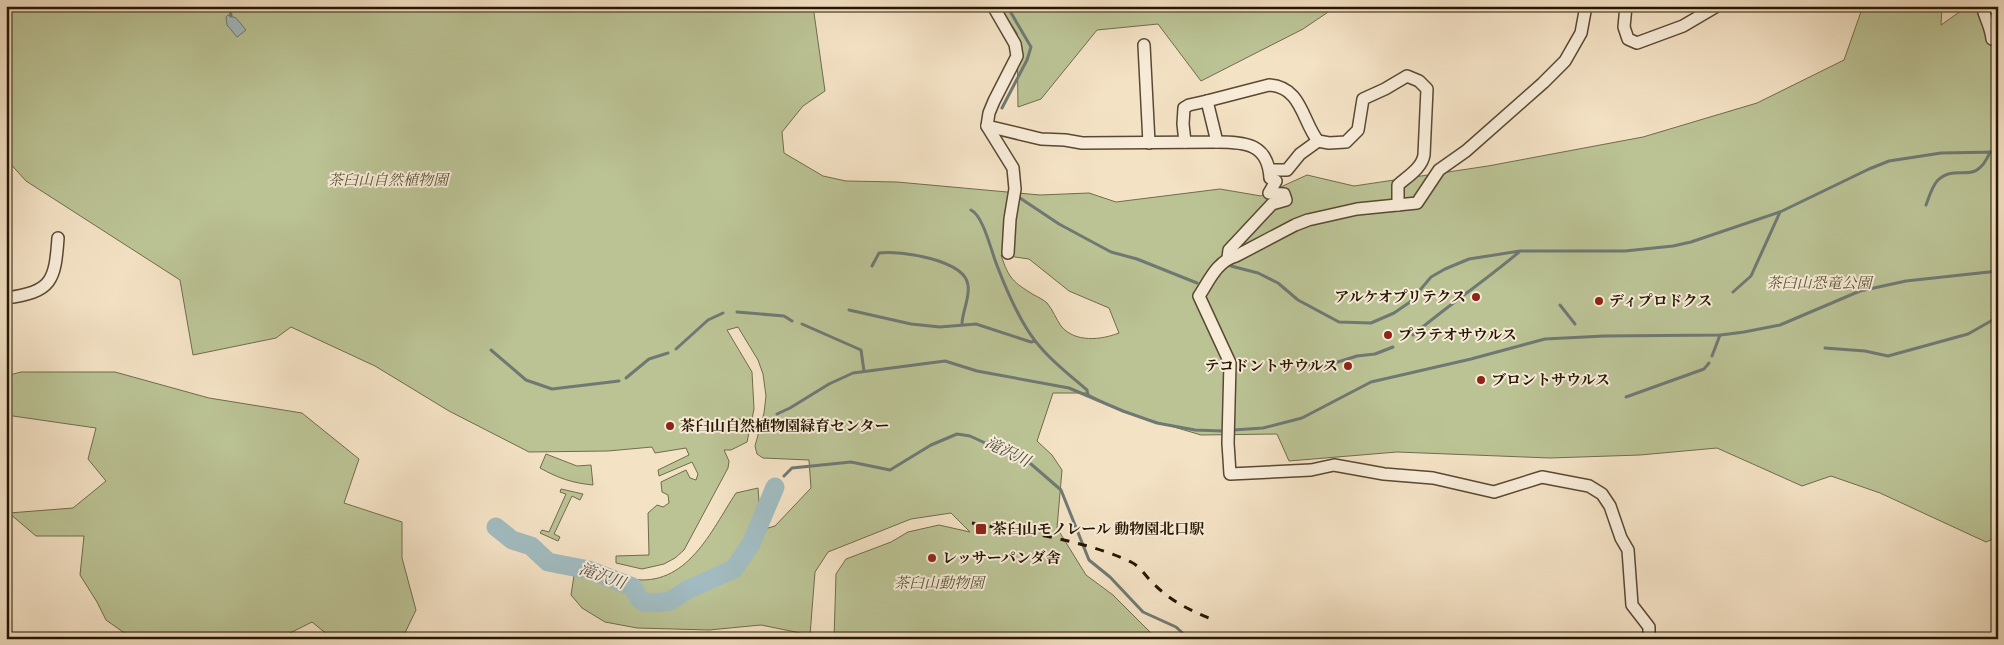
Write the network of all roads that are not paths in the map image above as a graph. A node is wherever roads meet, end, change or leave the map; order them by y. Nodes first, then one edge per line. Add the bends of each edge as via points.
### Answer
1 (993, 6) edge
2 (1586, 6) edge
3 (1626, 6) edge
4 (1717, 6) edge
5 (1982, 6) edge
6 (1994, 32) edge
7 (1144, 45) dead end
8 (1207, 101) junction
9 (987, 126) junction
10 (1318, 141) junction
11 (1185, 142) junction
12 (1217, 142) junction
13 (1150, 143) junction
14 (1270, 170) junction
15 (1398, 205) junction
16 (58, 238) dead end
17 (1008, 253) dead end
18 (1228, 258) junction
19 (6, 298) edge
20 (1649, 639) edge

1 - 9 street via 1017,56 994,101
2 - 15 street via 1581,33 1565,61 1466,151 1439,170 1417,202
3 - 4 street via 1624,27 1628,39 1637,44 1683,26
5 - 6 street
7 - 13 street
8 - 10 street via 1269,85 1278,86 1290,92 1299,103
8 - 11 street via 1184,108
8 - 12 street
9 - 13 street via 1041,139
9 - 17 street via 1013,168 1015,189
10 - 14 street via 1300,154 1288,170
10 - 15 street via 1346,142 1358,130 1363,99 1407,76 1420,81 1427,89 1423,162 1398,185
11 - 12 street
11 - 13 street
12 - 14 street via 1240,142 1253,146 1266,158
14 - 18 street via 1270,178 1276,181 1269,192 1284,194 1286,200 1272,204 1230,250
15 - 18 street via 1357,209 1308,220
16 - 19 street via 56,266 47,284 38,291
18 - 20 street via 1199,296 1230,364 1230,474 1311,470 1334,465 1432,478 1494,492 1542,477 1589,486 1602,494 1610,506 1628,550 1632,605 1649,627

